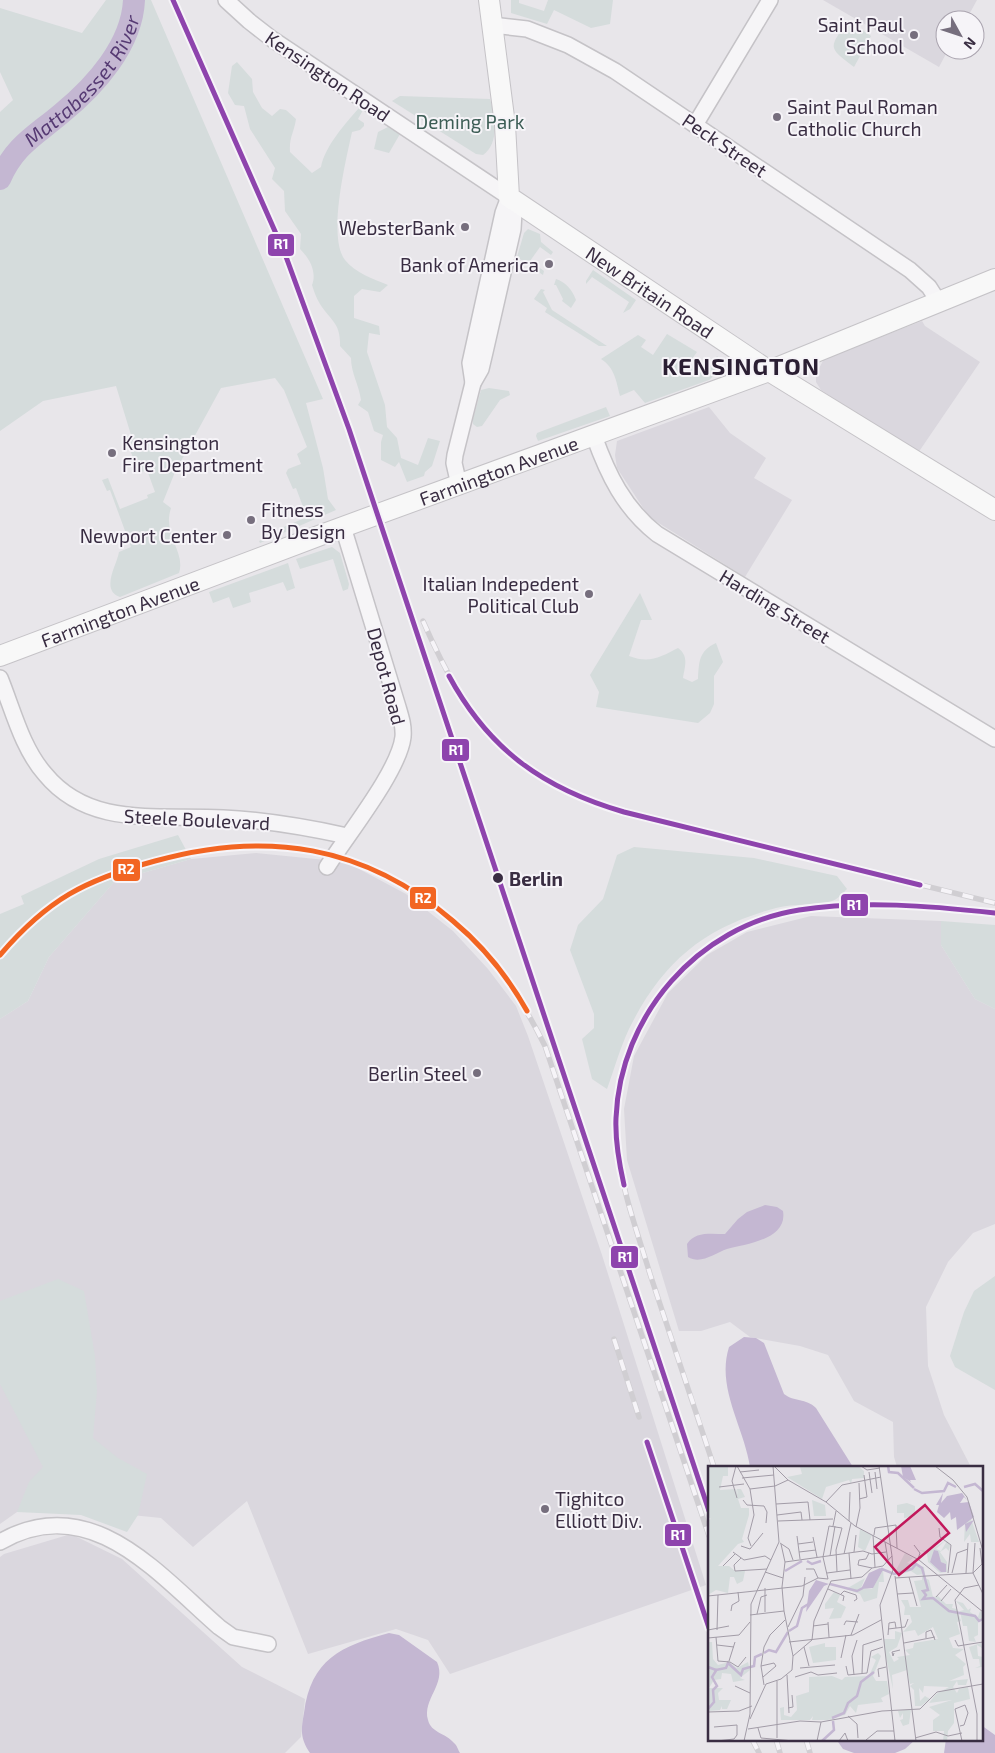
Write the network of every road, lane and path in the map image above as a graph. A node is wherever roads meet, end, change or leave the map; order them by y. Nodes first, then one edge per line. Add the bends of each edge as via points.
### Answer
1 (226, 0) edge
2 (489, 0) edge
3 (770, 0) edge
4 (492, 25) junction
5 (695, 125) junction
6 (510, 197) junction
7 (993, 282) edge
8 (938, 301) junction
9 (769, 371) junction
10 (594, 436) junction
11 (459, 485) junction
12 (995, 510) edge
13 (343, 528) junction
14 (0, 656) edge
15 (0, 678) edge
16 (995, 739) edge
17 (347, 836) junction
18 (327, 867) dead end
19 (0, 1542) edge
20 (268, 1644) dead end

1 - 6 street, Kensington Road via 272,39
2 - 4 main road
3 - 5 street
4 - 5 street, Peck Street via 526,29 568,45 615,71
4 - 6 main road via 505,125
5 - 8 street, Peck Street via 910,270 929,287
6 - 9 main road, New Britain Road
6 - 11 street via 504,213 501,261 479,351 470,370 473,384 454,464
7 - 8 main road, Farmington Avenue
8 - 9 main road, Farmington Avenue
9 - 10 main road, Farmington Avenue
9 - 12 main road, New Britain Road
10 - 11 main road, Farmington Avenue
10 - 16 street, Harding Street via 619,494 642,522 657,534
11 - 13 main road, Farmington Avenue
13 - 14 main road, Farmington Avenue
13 - 17 street, Depot Road via 403,728 395,762
15 - 17 street, Steele Boulevard via 35,762 60,789 85,805 128,816 234,818
17 - 18 street, Depot Road
19 - 20 street via 47,1526 88,1529 138,1556 233,1637

